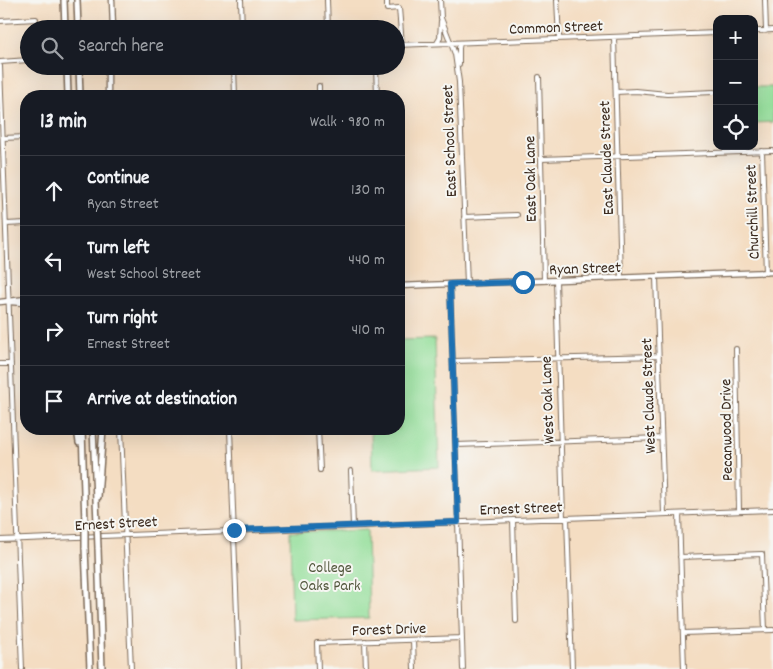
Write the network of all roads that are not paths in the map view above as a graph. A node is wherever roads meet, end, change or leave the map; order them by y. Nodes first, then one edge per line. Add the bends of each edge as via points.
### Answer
1 (64, 0) edge
2 (77, 0) edge
3 (112, 0) edge
4 (241, 0) edge
5 (327, 0) edge
6 (387, 0) edge
7 (440, 0) edge
8 (557, 0) edge
9 (765, 0) edge
10 (441, 18) junction
11 (36, 19) dead end
12 (65, 20) edge
13 (78, 20) edge
14 (113, 20) edge
15 (242, 20) edge
16 (328, 20) edge
17 (400, 20) edge
18 (0, 21) edge
19 (773, 30) edge
20 (758, 31) edge
21 (766, 31) junction
22 (713, 33) edge
23 (614, 37) junction
24 (559, 39) junction
25 (437, 43) junction
26 (452, 43) junction
27 (460, 43) junction
28 (405, 45) edge
29 (20, 61) edge
30 (0, 62) edge
31 (0, 66) edge
32 (67, 75) edge
33 (80, 75) edge
34 (108, 75) edge
35 (234, 75) edge
36 (376, 75) edge
37 (539, 77) dead end
38 (459, 82) junction
39 (319, 86) dead end
40 (68, 90) edge
41 (81, 90) edge
42 (108, 90) edge
43 (235, 90) edge
44 (319, 90) edge
45 (377, 90) edge
46 (616, 92) junction
47 (713, 92) edge
48 (1, 119) edge
49 (20, 137) edge
50 (3, 138) junction
51 (773, 150) edge
52 (762, 151) junction
53 (618, 156) junction
54 (541, 159) junction
55 (2, 177) edge
56 (517, 215) dead end
57 (464, 217) junction
58 (20, 223) edge
59 (6, 224) junction
60 (773, 272) edge
61 (766, 273) junction
62 (656, 277) junction
63 (621, 278) junction
64 (556, 280) junction
65 (544, 281) junction
66 (450, 284) junction
67 (467, 284) junction
68 (405, 286) edge
69 (20, 299) edge
70 (9, 301) junction
71 (0, 302) edge
72 (20, 303) edge
73 (736, 348) dead end
74 (659, 356) junction
75 (557, 358) junction
76 (453, 361) junction
77 (0, 364) edge
78 (11, 364) junction
79 (79, 435) edge
80 (82, 435) edge
81 (93, 435) edge
82 (103, 435) edge
83 (121, 435) edge
84 (230, 435) edge
85 (318, 435) edge
86 (661, 438) junction
87 (560, 441) junction
88 (456, 445) junction
89 (320, 470) dead end
90 (351, 471) dead end
91 (83, 482) junction
92 (773, 510) edge
93 (739, 511) junction
94 (664, 514) junction
95 (679, 514) junction
96 (97, 515) junction
97 (565, 518) junction
98 (513, 520) junction
99 (458, 522) junction
100 (353, 526) junction
101 (234, 530) junction
102 (126, 534) junction
103 (0, 540) edge
104 (17, 540) junction
105 (680, 557) junction
106 (516, 621) dead end
107 (765, 630) junction
108 (773, 630) edge
109 (683, 633) junction
110 (462, 638) junction
111 (413, 640) junction
112 (365, 641) junction
113 (22, 669) edge
114 (90, 669) edge
115 (102, 669) edge
116 (131, 669) edge
117 (239, 669) edge
118 (318, 669) edge
119 (366, 669) edge
120 (414, 669) edge
121 (463, 669) edge
122 (572, 669) edge
123 (684, 669) edge

1 - 12 highway
2 - 13 highway
3 - 14 main road
4 - 15 street
5 - 16 street
6 - 17 street via 387,9 399,8
7 - 10 street, East School Street
8 - 24 street
9 - 21 street
10 - 25 street
10 - 26 street, East School Street
11 - 18 street
19 - 21 street
20 - 21 street
22 - 23 street, Common Street
23 - 24 street, Common Street
23 - 46 street, East Claude Street
24 - 27 street, Common Street
25 - 26 street, Common Street
25 - 28 street, Common Street
26 - 27 street, Common Street
26 - 38 street, East School Street
27 - 38 street
29 - 30 street
31 - 48 street
32 - 40 highway
33 - 41 highway
34 - 42 main road
35 - 43 street
36 - 45 street
37 - 54 street, East Oak Lane
38 - 57 street, East School Street
39 - 44 street
46 - 47 street
46 - 53 street, East Claude Street
48 - 50 street
49 - 50 street
50 - 55 street
51 - 52 street
52 - 53 street
52 - 61 street, Churchill Street
53 - 54 street
53 - 63 street, East Claude Street
54 - 65 street, East Oak Lane
55 - 59 street
56 - 57 street
57 - 67 street, East School Street
58 - 59 street
59 - 70 street
60 - 61 main road, Ryan Street
61 - 62 main road, Ryan Street
62 - 63 main road, Ryan Street
62 - 74 street, West Claude Street
63 - 64 main road, Ryan Street
64 - 65 main road, Ryan Street
64 - 75 street, West Oak Lane
65 - 67 main road, Ryan Street
66 - 67 main road, Ryan Street
66 - 68 main road, Ryan Street
66 - 76 street
69 - 70 main road
70 - 71 main road
70 - 72 main road
70 - 78 street
73 - 93 street, Pecanwood Drive
74 - 75 street
74 - 86 street, West Claude Street
75 - 76 street
75 - 87 street, West Oak Lane
76 - 88 street
77 - 78 street
78 - 104 street
79 - 91 highway
80 - 91 highway
81 - 96 highway
82 - 96 highway
83 - 102 street
84 - 101 street
85 - 89 street
86 - 87 street
86 - 94 street, West Claude Street
87 - 88 street
87 - 97 street, West Oak Lane
88 - 99 street
90 - 100 street
91 - 114 highway, bridge
92 - 93 street, Ernest Street
93 - 95 street, Ernest Street
94 - 95 street, Ernest Street
94 - 97 street, Ernest Street
95 - 105 street
96 - 115 highway, bridge
97 - 98 street, Ernest Street
97 - 122 street, West Oak Lane
98 - 99 street, Ernest Street
98 - 106 street
99 - 100 street, Ernest Street
99 - 110 street
100 - 101 street, Ernest Street
101 - 102 street, Ernest Street
101 - 117 street
102 - 104 street, Ernest Street
102 - 116 street
103 - 104 street, Ernest Street
104 - 113 street
105 - 107 street via 762,554
105 - 109 street
107 - 108 street
107 - 109 street
109 - 123 street
110 - 111 street, Forest Drive
110 - 121 street
111 - 112 street, Forest Drive
111 - 120 street
112 - 118 street, Forest Drive via 317,643
112 - 119 street

